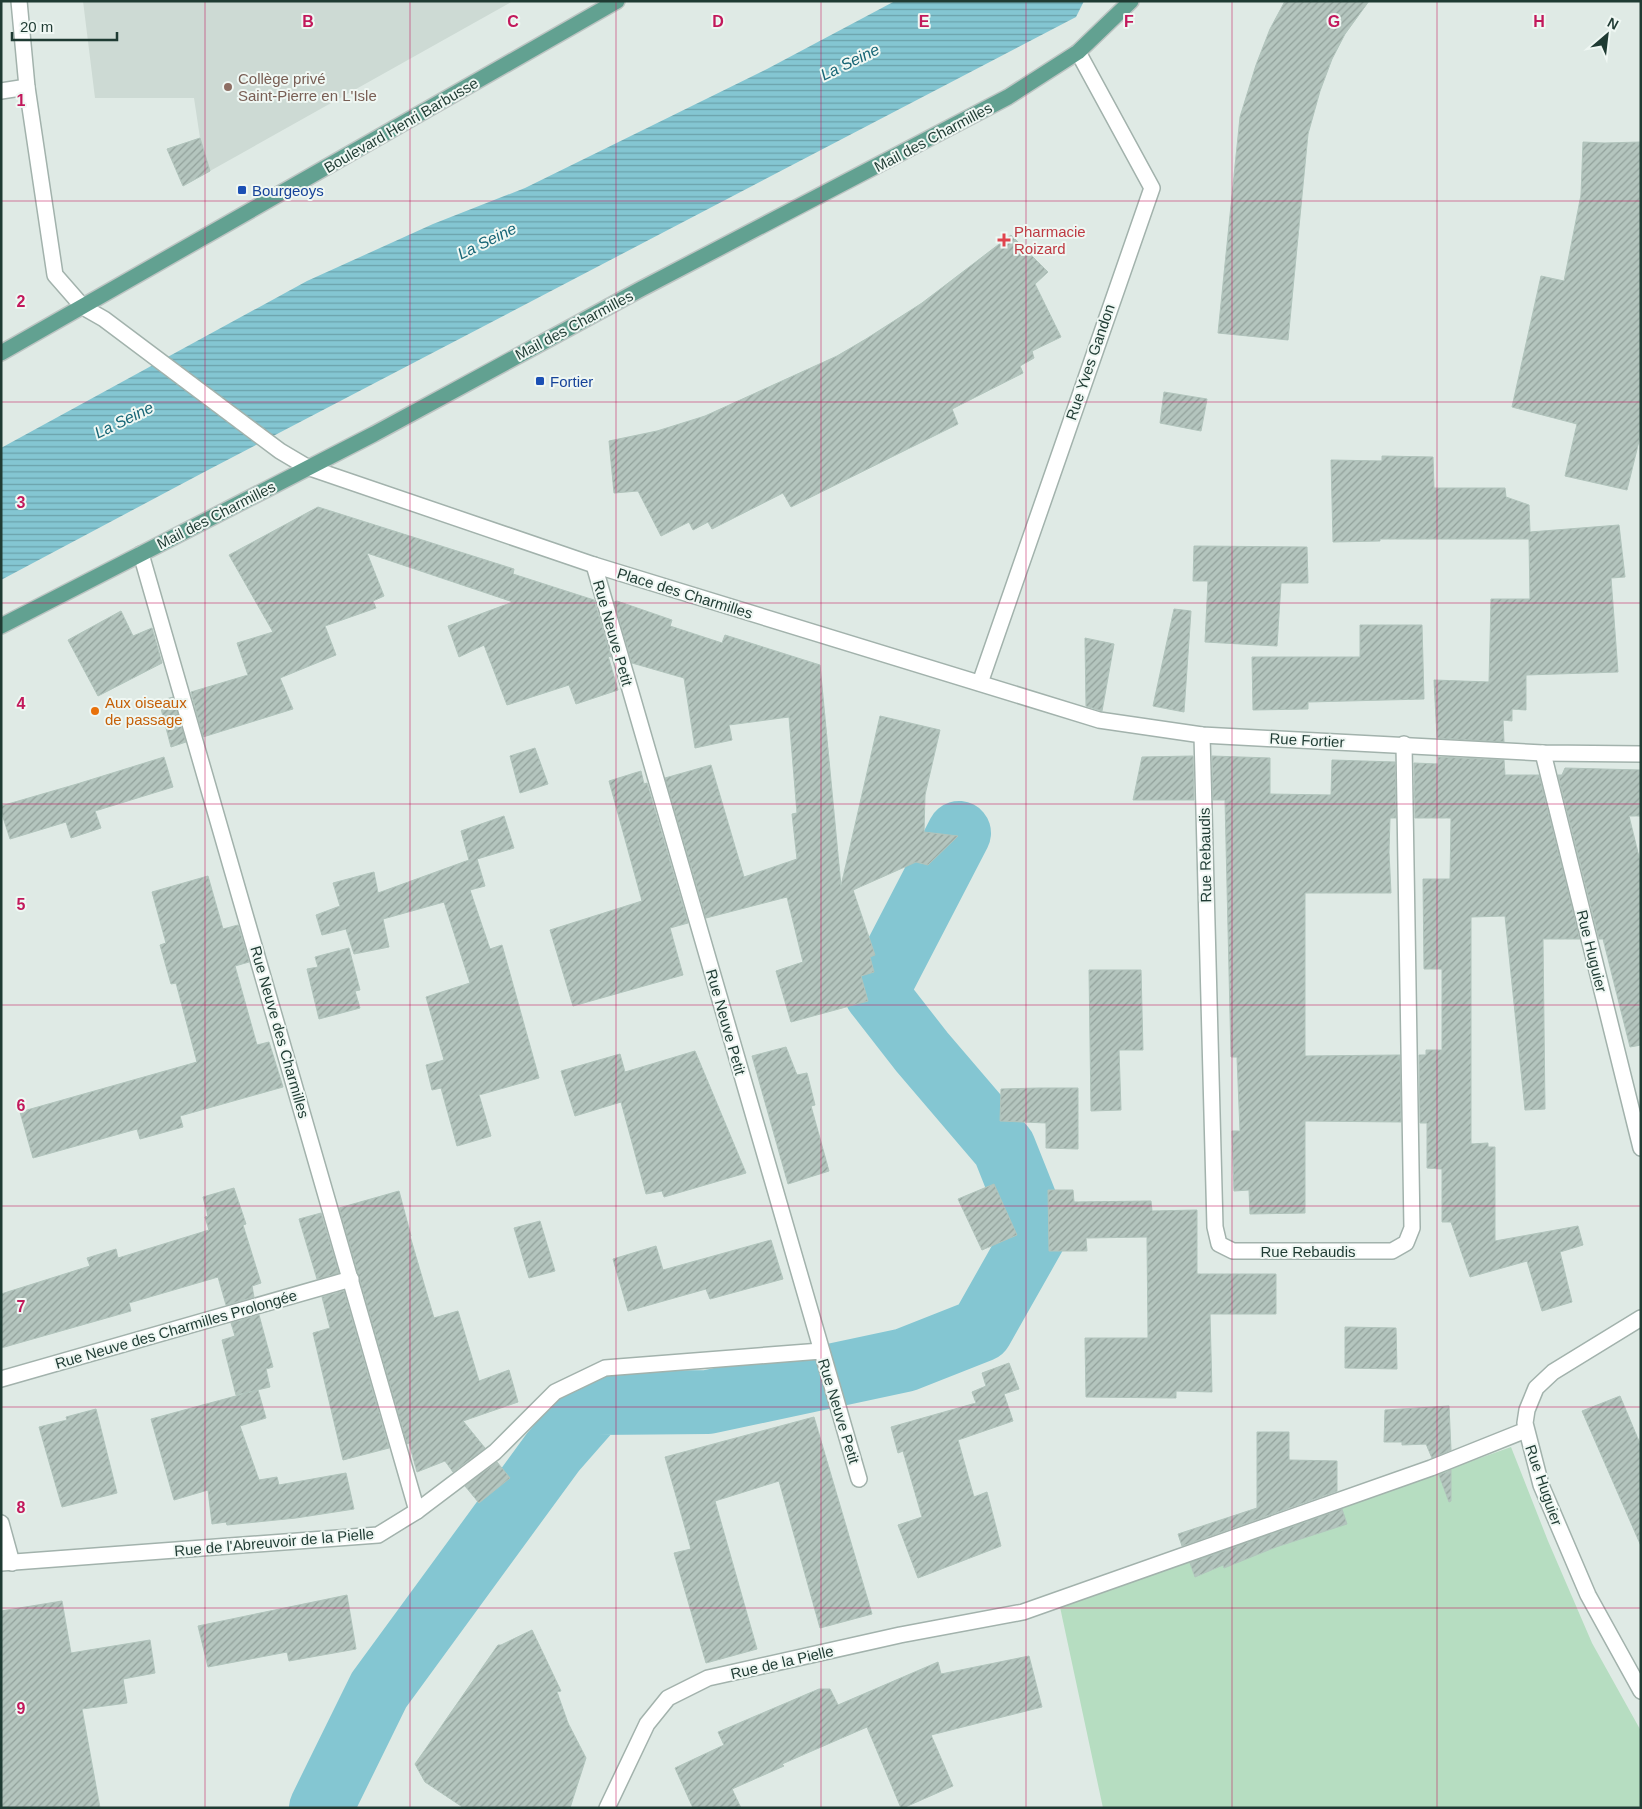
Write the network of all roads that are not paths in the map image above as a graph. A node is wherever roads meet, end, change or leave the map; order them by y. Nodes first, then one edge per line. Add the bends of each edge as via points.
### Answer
1 (19, 1) edge
2 (617, 1) edge
3 (1131, 1) edge
4 (1078, 52) junction
5 (27, 87) junction
6 (1, 91) edge
7 (83, 306) junction
8 (1, 352) edge
9 (307, 468) junction
10 (141, 554) junction
11 (594, 565) junction
12 (1, 626) edge
13 (980, 683) junction
14 (1202, 735) junction
15 (1404, 744) junction
16 (1543, 753) junction
17 (1641, 754) edge
18 (1641, 1148) edge
19 (351, 1279) junction
20 (1641, 1318) edge
21 (823, 1356) junction
22 (1, 1379) edge
23 (1526, 1430) junction
24 (859, 1479) dead end
25 (417, 1511) junction
26 (1, 1523) edge
27 (7, 1563) edge
28 (1641, 1691) edge
29 (606, 1808) edge

1 - 5 street, Place des Charmilles
2 - 7 main road, Boulevard Henri Barbusse
3 - 4 main road, Mail des Charmilles
4 - 9 main road, Mail des Charmilles via 1008,97
4 - 13 street, Rue Yves Gandon via 1152,188
5 - 6 street
5 - 7 street, Place des Charmilles via 55,275
7 - 8 main road, Boulevard Henri Barbusse
7 - 9 street, Place des Charmilles
9 - 10 main road, Mail des Charmilles
9 - 11 street, Place des Charmilles
10 - 12 main road, Mail des Charmilles
10 - 19 street, Rue Neuve des Charmilles
11 - 13 street, Place des Charmilles
11 - 21 street, Rue Neuve Petit
13 - 14 street, Rue Fortier via 1098,720
14 - 15 street, Rue Fortier
14 - 15 street, Rue Rebaudis via 1215,1227 1219,1244 1234,1251 1392,1251 1406,1243 1412,1228
15 - 16 street, Rue Fortier
16 - 17 street, Rue Fortier
16 - 18 street, Rue Huguier
19 - 22 street, Rue Neuve des Charmilles Prolongée
19 - 25 street, Rue Neuve des Charmilles
20 - 23 street, Rue Huguier via 1547,1377 1536,1388 1527,1410
21 - 24 street, Rue Neuve Petit
21 - 25 street, Rue de l'Abreuvoir de la Pielle via 605,1368 555,1392 496,1452
23 - 28 street, Rue Huguier via 1541,1485 1588,1595
23 - 29 street, Rue de la Pielle via 1431,1468 1023,1612 900,1635 708,1678 668,1698 647,1724
25 - 27 street, Rue de l'Abreuvoir de la Pielle via 378,1535
26 - 27 street

